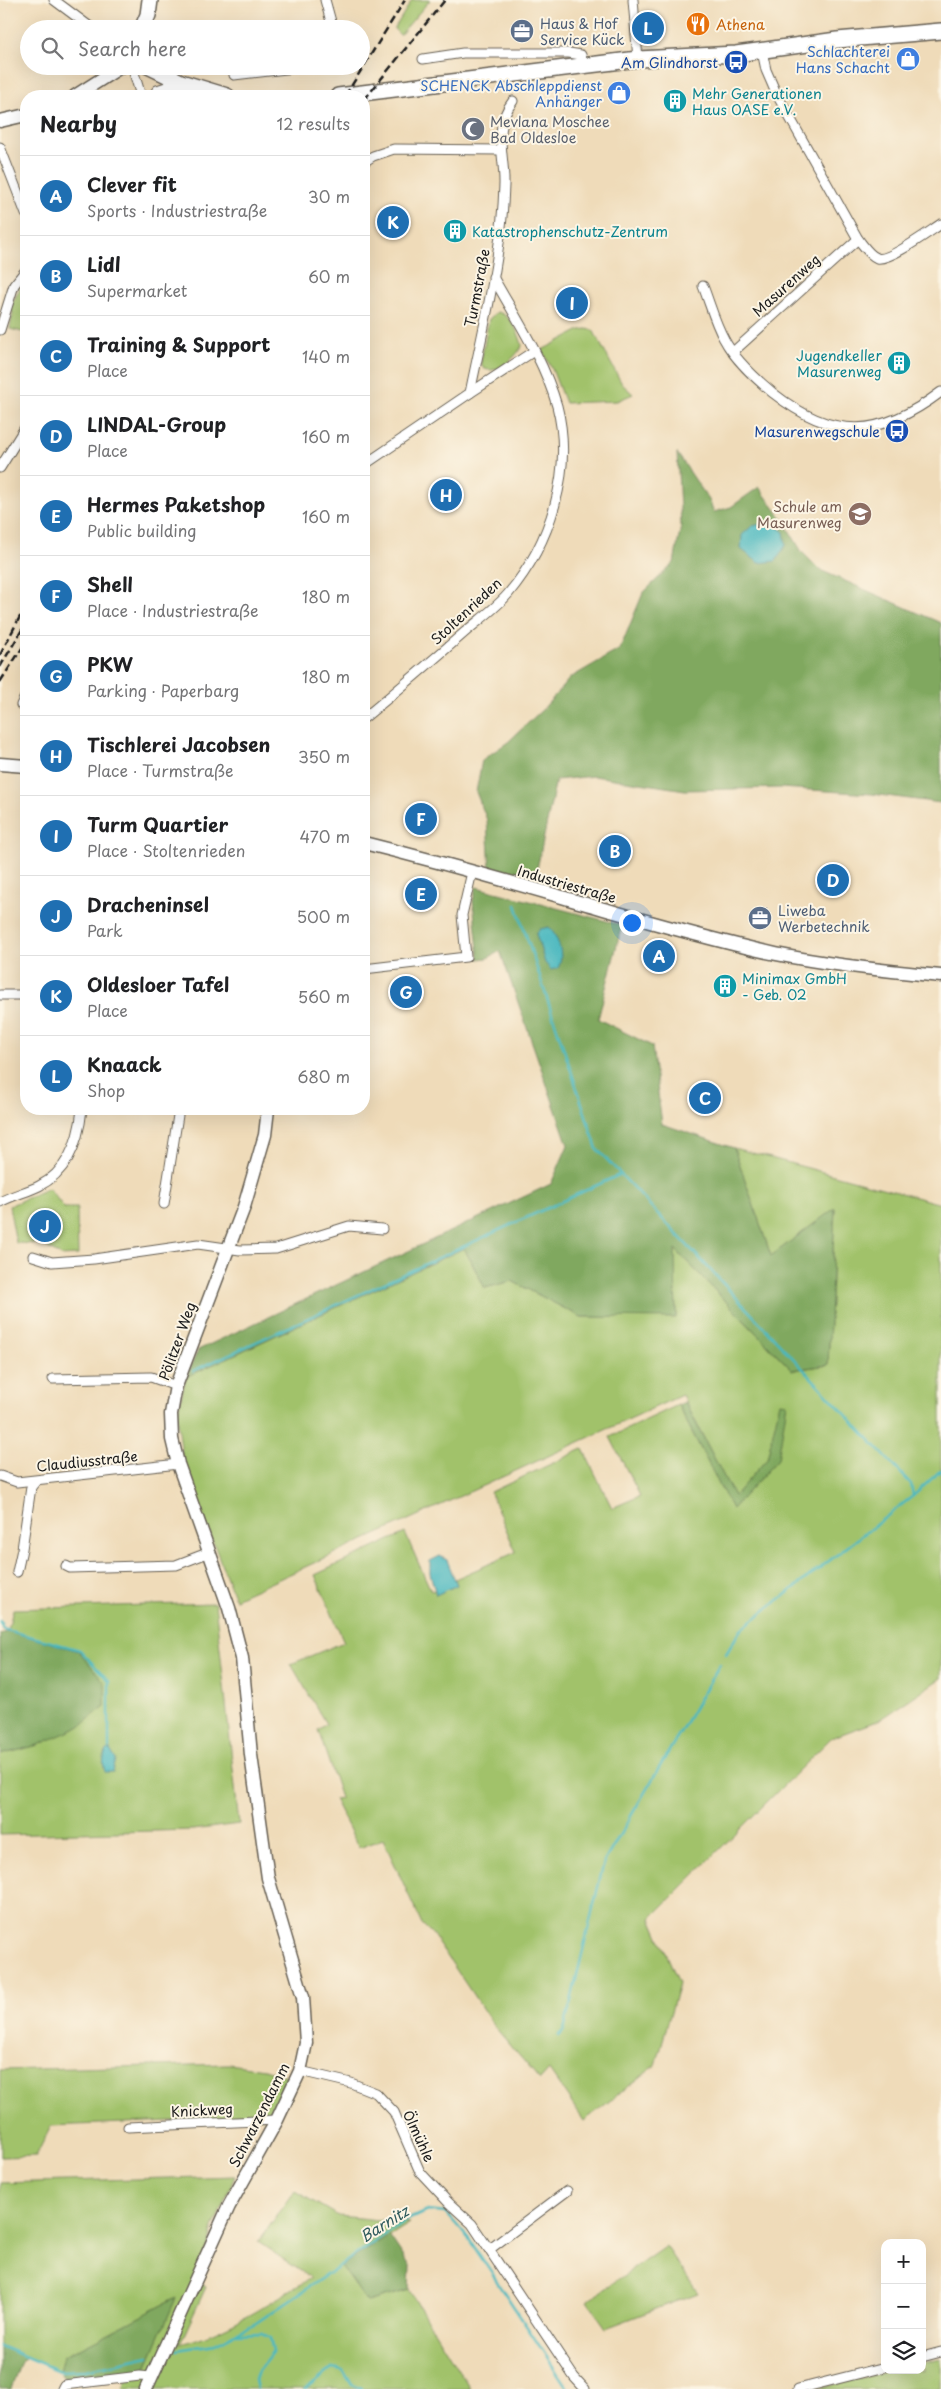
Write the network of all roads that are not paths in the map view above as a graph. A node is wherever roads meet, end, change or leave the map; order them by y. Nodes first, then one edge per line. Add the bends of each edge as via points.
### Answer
1 (150, 0) edge
2 (325, 0) edge
3 (633, 0) edge
4 (58, 1) edge
5 (82, 20) edge
6 (146, 20) edge
7 (331, 20) edge
8 (941, 31) edge
9 (762, 51) junction
10 (638, 58) junction
11 (423, 59) dead end
12 (584, 66) junction
13 (110, 75) edge
14 (135, 75) edge
15 (167, 75) edge
16 (242, 75) edge
17 (234, 76) dead end
18 (181, 82) junction
19 (87, 90) edge
20 (139, 90) edge
21 (157, 90) edge
22 (207, 90) edge
23 (370, 92) edge
24 (514, 101) dead end
25 (20, 116) edge
26 (0, 121) edge
27 (0, 147) edge
28 (0, 150) edge
29 (501, 150) junction
30 (370, 158) edge
31 (20, 199) edge
32 (941, 224) edge
33 (858, 239) junction
34 (493, 277) junction
35 (20, 278) edge
36 (703, 286) dead end
37 (1, 325) edge
38 (534, 351) junction
39 (733, 352) junction
40 (941, 392) edge
41 (470, 393) junction
42 (20, 436) edge
43 (370, 461) edge
44 (0, 468) edge
45 (370, 713) edge
46 (0, 764) edge
47 (20, 766) edge
48 (370, 845) edge
49 (472, 872) junction
50 (370, 968) edge
51 (941, 976) edge
52 (0, 994) edge
53 (20, 995) edge
54 (81, 1115) edge
55 (178, 1115) edge
56 (267, 1115) edge
57 (0, 1202) edge
58 (164, 1204) dead end
59 (382, 1229) dead end
60 (228, 1247) junction
61 (33, 1256) dead end
62 (53, 1379) dead end
63 (176, 1386) junction
64 (178, 1464) junction
65 (0, 1476) edge
66 (36, 1481) junction
67 (210, 1552) junction
68 (66, 1566) dead end
69 (17, 1572) dead end
70 (246, 1702) joint
71 (300, 2071) junction
72 (277, 2120) junction
73 (128, 2127) dead end
74 (567, 2191) dead end
75 (490, 2249) junction
76 (941, 2352) edge
77 (926, 2356) edge
78 (881, 2368) edge
79 (149, 2383) edge
80 (62, 2389) edge
81 (585, 2389) edge
82 (798, 2389) edge

1 - 6 main road
2 - 7 street
3 - 10 street
4 - 5 street
8 - 9 main road via 837,40
9 - 10 main road
9 - 33 street via 776,93
10 - 12 main road
11 - 12 street via 463,53 569,53 581,55
12 - 23 main road
13 - 19 main road
14 - 20 street
15 - 18 main road
16 - 17 street
18 - 21 street
18 - 22 main road
24 - 29 street, Turmstraße via 502,120
25 - 26 main road
27 - 28 street
28 - 31 street
29 - 30 street via 394,150
29 - 34 street, Turmstraße via 504,201
32 - 33 street via 878,259
33 - 39 street, Masurenweg
34 - 38 street, Stoltenrieden
34 - 41 street, Turmstraße
35 - 37 street via 14,285
36 - 39 street via 717,325
38 - 41 street
38 - 45 street, Stoltenrieden via 557,408 561,460 555,508 531,563 507,595
39 - 40 street via 758,380 782,400 828,425 864,428 882,424 909,414
41 - 43 street
42 - 44 street
46 - 47 main road
48 - 49 main road, Industriestraße
49 - 50 street via 462,915 466,957
49 - 51 main road, Industriestraße via 654,924 778,954 884,971
52 - 53 street
54 - 57 street via 75,1146 62,1168 38,1186
55 - 58 street
56 - 60 main road, Pölitzer Weg via 256,1172
59 - 60 street via 349,1226 276,1249
60 - 61 street via 198,1244 134,1255 52,1262
60 - 63 main road, Pölitzer Weg
62 - 63 street via 151,1377
63 - 64 main road, Pölitzer Weg via 171,1414 172,1440
64 - 66 street, Claudiusstraße
64 - 67 main road, Pölitzer Weg
65 - 66 street, Claudiusstraße via 17,1482
66 - 69 street via 31,1487
67 - 68 street via 176,1565
67 - 70 main road, Pölitzer Weg via 242,1658
70 - 71 main road, Schwarzendamm via 268,1878 303,1997 306,2043
71 - 72 main road, Schwarzendamm
71 - 75 street, Ölmühle via 351,2082 376,2093 394,2112 420,2172 472,2224
72 - 73 street, Knickweg
72 - 79 main road, Schwarzendamm via 229,2206
74 - 75 street
75 - 81 street, Ölmühle
76 - 77 street
78 - 82 street
79 - 80 street, Schwarzendamm via 140,2376 64,2385

